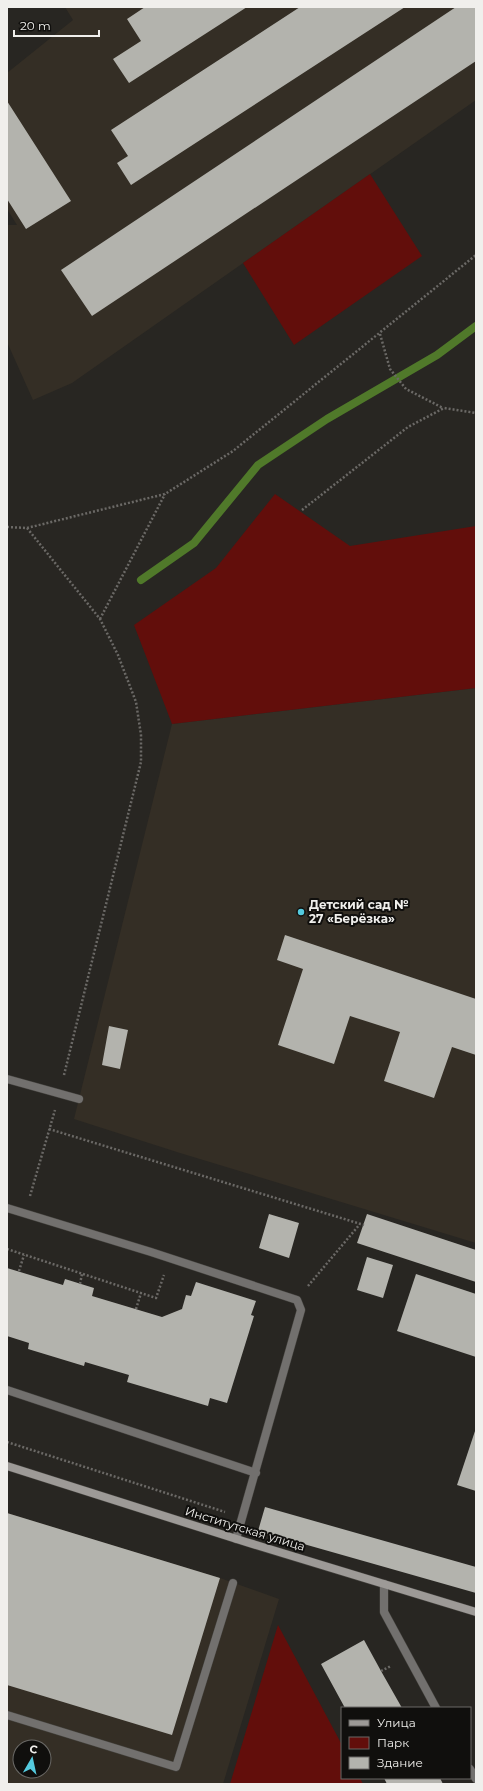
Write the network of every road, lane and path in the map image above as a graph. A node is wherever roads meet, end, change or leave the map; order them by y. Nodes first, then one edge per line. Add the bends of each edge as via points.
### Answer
1 (476, 255) edge
2 (380, 334) junction
3 (444, 408) junction
4 (476, 413) edge
5 (165, 494) junction
6 (302, 510) dead end
7 (7, 527) edge
8 (27, 528) junction
9 (100, 619) junction
10 (7, 1079) edge
11 (59, 1093) junction
12 (79, 1099) dead end
13 (49, 1129) junction
14 (7, 1208) edge
15 (25, 1214) junction
16 (360, 1224) junction
17 (364, 1225) dead end
18 (7, 1249) edge
19 (24, 1255) junction
20 (18, 1272) dead end
21 (164, 1273) dead end
22 (82, 1274) junction
23 (80, 1284) dead end
24 (141, 1293) junction
25 (297, 1300) junction
26 (136, 1309) dead end
27 (7, 1390) edge
28 (7, 1442) edge
29 (7, 1466) edge
30 (256, 1473) junction
31 (243, 1517) junction
32 (236, 1539) junction
33 (233, 1583) dead end
34 (384, 1584) junction
35 (476, 1612) edge
36 (435, 1707) edge
37 (7, 1715) edge

1 - 2 path
2 - 3 path via 390,368 406,389
2 - 5 path via 233,450
3 - 4 path
3 - 6 path via 408,427
5 - 8 path
5 - 9 path
7 - 8 path
8 - 9 path
9 - 11 path via 118,655 136,702 141,735 141,762
10 - 11 lane
11 - 12 lane
11 - 13 path
13 - 15 path
13 - 16 path
14 - 15 lane
15 - 25 lane
16 - 17 path
16 - 25 path
18 - 19 path
19 - 20 path
19 - 22 path
21 - 24 path via 156,1298
22 - 23 path
22 - 24 path
24 - 26 path
25 - 30 lane via 301,1310
27 - 30 lane
28 - 31 path
29 - 32 street, Институтская улица
30 - 31 lane
31 - 32 lane
32 - 34 street, Институтская улица
33 - 37 lane via 176,1767
34 - 35 street, Институтская улица
34 - 36 lane via 384,1612

